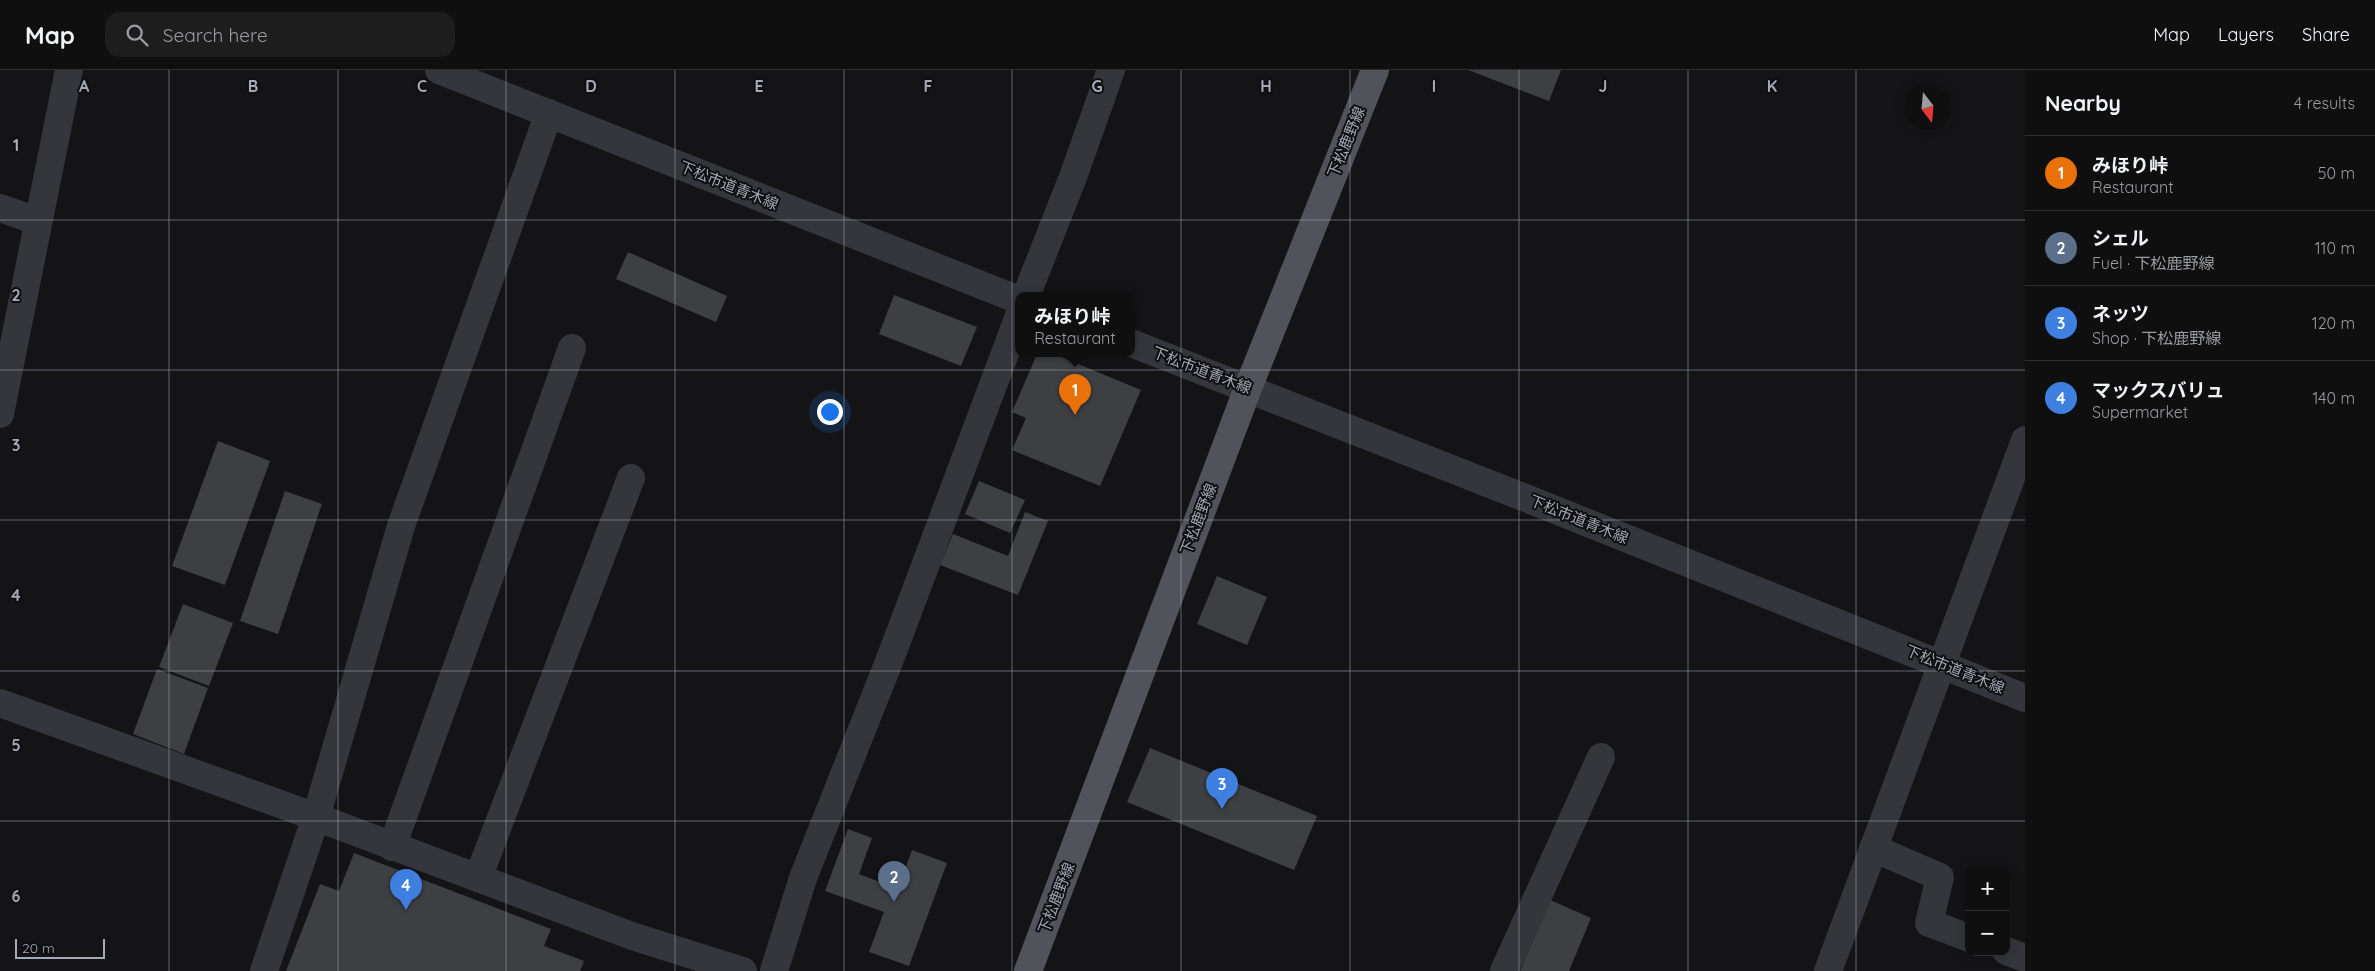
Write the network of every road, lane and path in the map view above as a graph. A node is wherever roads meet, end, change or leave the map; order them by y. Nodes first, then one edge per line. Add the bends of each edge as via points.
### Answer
1 (69, 70) edge
2 (439, 70) edge
3 (1111, 70) edge
4 (1375, 70) edge
5 (549, 113) junction
6 (0, 208) edge
7 (38, 221) junction
8 (1028, 292) edge
9 (1015, 298) edge
10 (1015, 327) edge
11 (1135, 345) edge
12 (572, 348) dead end
13 (1248, 388) junction
14 (0, 414) edge
15 (2025, 440) edge
16 (631, 478) dead end
17 (1941, 663) junction
18 (2025, 698) edge
19 (0, 703) edge
20 (1601, 757) dead end
21 (316, 817) junction
22 (392, 846) junction
23 (1873, 848) junction
24 (478, 878) junction
25 (1965, 936) edge
26 (2010, 952) edge
27 (2025, 958) edge
28 (264, 971) edge
29 (743, 971) edge
30 (774, 971) edge
31 (1028, 971) edge
32 (1504, 971) edge
33 (1828, 971) edge

1 - 7 street
2 - 5 street, 下松市道青木線
3 - 8 street
4 - 13 main road, 下松鹿野線
5 - 9 street, 下松市道青木線
5 - 21 street via 401,526
6 - 7 street
7 - 14 street
10 - 30 street via 892,654 803,878
11 - 13 street, 下松市道青木線
12 - 22 street
13 - 17 street, 下松市道青木線
13 - 31 main road, 下松鹿野線
15 - 17 street
16 - 24 street
17 - 18 street, 下松市道青木線
17 - 23 street
19 - 21 street
20 - 32 street
21 - 22 street
21 - 28 street
22 - 24 street
23 - 25 street via 1940,877 1929,923
23 - 33 street
24 - 29 street via 632,936
26 - 27 street

